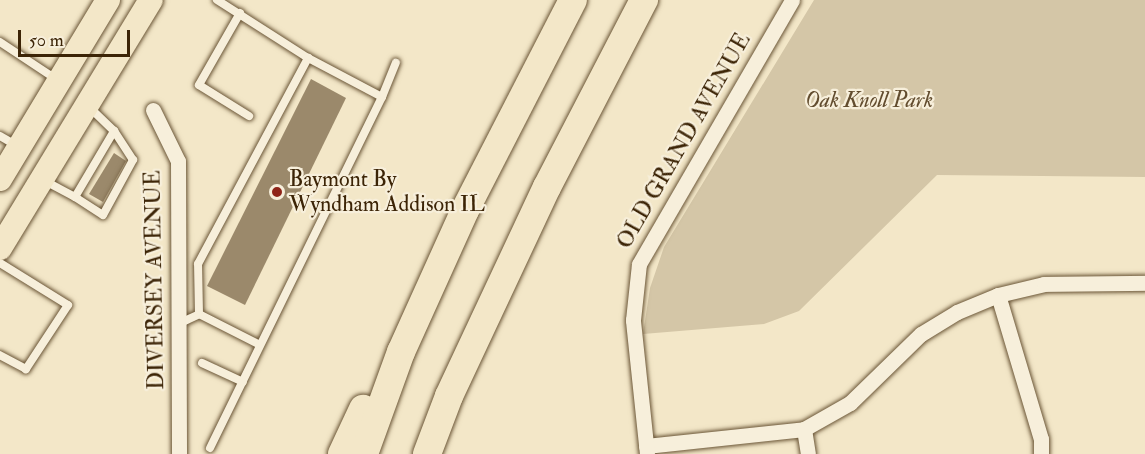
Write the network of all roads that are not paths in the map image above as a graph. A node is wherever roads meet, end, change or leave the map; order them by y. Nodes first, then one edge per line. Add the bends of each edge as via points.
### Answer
1 (108, 0) edge
2 (152, 0) edge
3 (217, 0) edge
4 (573, 0) edge
5 (644, 0) edge
6 (792, 0) edge
7 (240, 13) junction
8 (0, 42) edge
9 (308, 58) junction
10 (396, 63) dead end
11 (60, 81) junction
12 (382, 97) junction
13 (87, 106) junction
14 (153, 110) dead end
15 (249, 116) dead end
16 (114, 131) junction
17 (10, 141) edge
18 (41, 178) junction
19 (0, 179) edge
20 (75, 197) junction
21 (0, 248) edge
22 (0, 263) edge
23 (1145, 283) edge
24 (998, 295) junction
25 (199, 314) junction
26 (178, 324) junction
27 (260, 345) junction
28 (401, 352) junction
29 (0, 355) edge
30 (202, 363) dead end
31 (456, 381) junction
32 (243, 382) junction
33 (804, 429) junction
34 (210, 448) dead end
35 (647, 450) edge
36 (179, 454) edge
37 (342, 454) edge
38 (364, 454) edge
39 (427, 454) edge
40 (442, 454) edge
41 (808, 454) edge
42 (1041, 454) edge

1 - 11 main road
2 - 13 main road
3 - 7 lane
4 - 28 highway via 470,200
5 - 31 highway via 547,187
6 - 35 street, OLD GRAND AVENUE via 639,264 633,320
7 - 9 lane
7 - 15 lane via 199,85
8 - 11 lane
9 - 12 lane
9 - 25 lane via 198,264
10 - 12 lane
11 - 17 main road
12 - 27 lane
13 - 16 lane
13 - 18 main road
14 - 26 street, DIVERSEY AVENUE via 178,161
16 - 20 lane
16 - 20 lane via 133,160 102,214
17 - 19 main road
18 - 20 lane
18 - 21 main road
22 - 29 lane via 68,305 26,369
23 - 24 street via 1044,284
24 - 33 street via 957,312 921,334 850,403
24 - 42 street via 1041,439
25 - 26 lane
25 - 27 lane
26 - 36 street, DIVERSEY AVENUE
27 - 32 lane
28 - 37 highway via 362,410
28 - 38 highway
30 - 32 lane
31 - 39 highway
31 - 40 highway
32 - 34 lane
33 - 35 street
33 - 41 street

